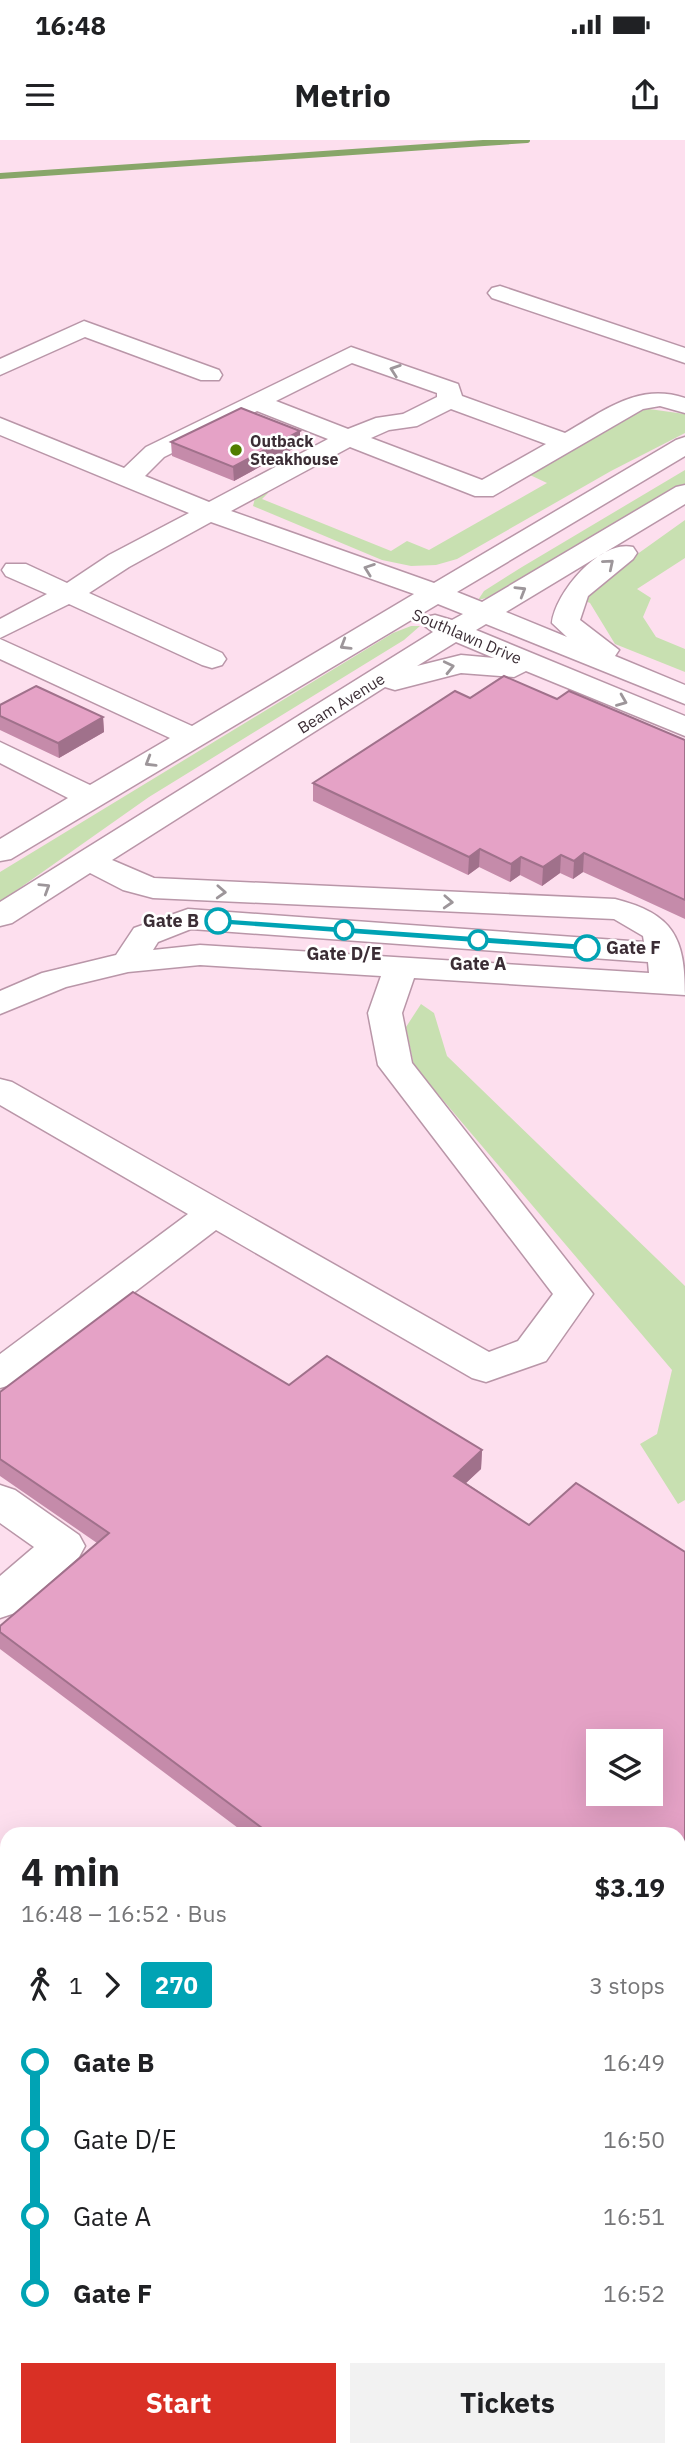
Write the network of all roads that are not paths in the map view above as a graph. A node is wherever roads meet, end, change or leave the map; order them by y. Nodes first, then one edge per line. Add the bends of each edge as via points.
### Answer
1 (500, 293) dead end
2 (685, 356) edge
3 (0, 368) edge
4 (210, 375) dead end
5 (685, 378) edge
6 (450, 400) junction
7 (257, 402) junction
8 (673, 402) edge
9 (0, 426) edge
10 (348, 438) junction
11 (567, 443) junction
12 (685, 445) edge
13 (125, 478) junction
14 (685, 493) edge
15 (685, 503) edge
16 (209, 512) junction
17 (256, 531) junction
18 (16, 570) dead end
19 (433, 592) junction
20 (68, 594) junction
21 (404, 610) junction
22 (483, 613) junction
23 (0, 631) edge
24 (454, 631) junction
25 (0, 648) edge
26 (212, 659) dead end
27 (559, 675) junction
28 (685, 690) edge
29 (359, 692) junction
30 (685, 695) edge
31 (685, 727) edge
32 (192, 737) junction
33 (0, 751) edge
34 (91, 798) junction
35 (0, 852) edge
36 (90, 861) junction
37 (153, 888) junction
38 (0, 916) edge
39 (188, 919) junction
40 (128, 962) junction
41 (401, 966) junction
42 (671, 974) edge
43 (0, 1004) edge
44 (0, 1090) edge
45 (215, 1212) junction
46 (0, 1374) edge
47 (0, 1501) edge
48 (0, 1601) edge

1 - 2 street
3 - 4 street via 84,328
5 - 8 street via 663,391
6 -> 7 street via 449,389 351,354
6 - 10 street via 408,421 384,423
6 - 11 street
7 - 10 street
7 - 13 street via 155,452
8 - 11 street via 636,403
9 - 13 street, Southlawn Drive
10 - 11 street via 484,490
10 - 16 street
12 - 19 street
13 - 16 street, Southlawn Drive
22 -> 14 street, Beam Avenue
28 -> 15 street via 592,644 566,623 572,594
16 - 17 street, Southlawn Drive
16 - 20 street
19 -> 17 street, Southlawn Drive
17 - 21 street, Southlawn Drive via 298,558
18 - 20 street
19 - 21 street
19 - 22 street, Southlawn Drive
20 - 23 street
20 - 26 street
21 - 24 street, Southlawn Drive
21 -> 32 street
22 - 24 street, Beam Avenue
22 - 30 street, Southlawn Drive
24 - 27 street, Southlawn Drive
24 - 29 street, Beam Avenue
25 - 32 street
29 -> 27 street via 461,664
27 -> 31 street, Southlawn Drive
29 - 36 street, Beam Avenue
32 -> 34 street
33 - 34 street
34 - 35 street
36 - 37 street
38 -> 36 street, Beam Avenue
37 - 39 street via 163,906
37 -> 42 street via 615,909 659,932
39 - 40 street via 146,935
39 - 42 street
40 - 41 street via 200,955
40 - 43 street via 54,980
41 - 42 street
41 - 45 street via 385,1013 395,1065 574,1294 532,1351 486,1367
44 - 45 street
45 - 46 street
47 - 48 street via 64,1546

